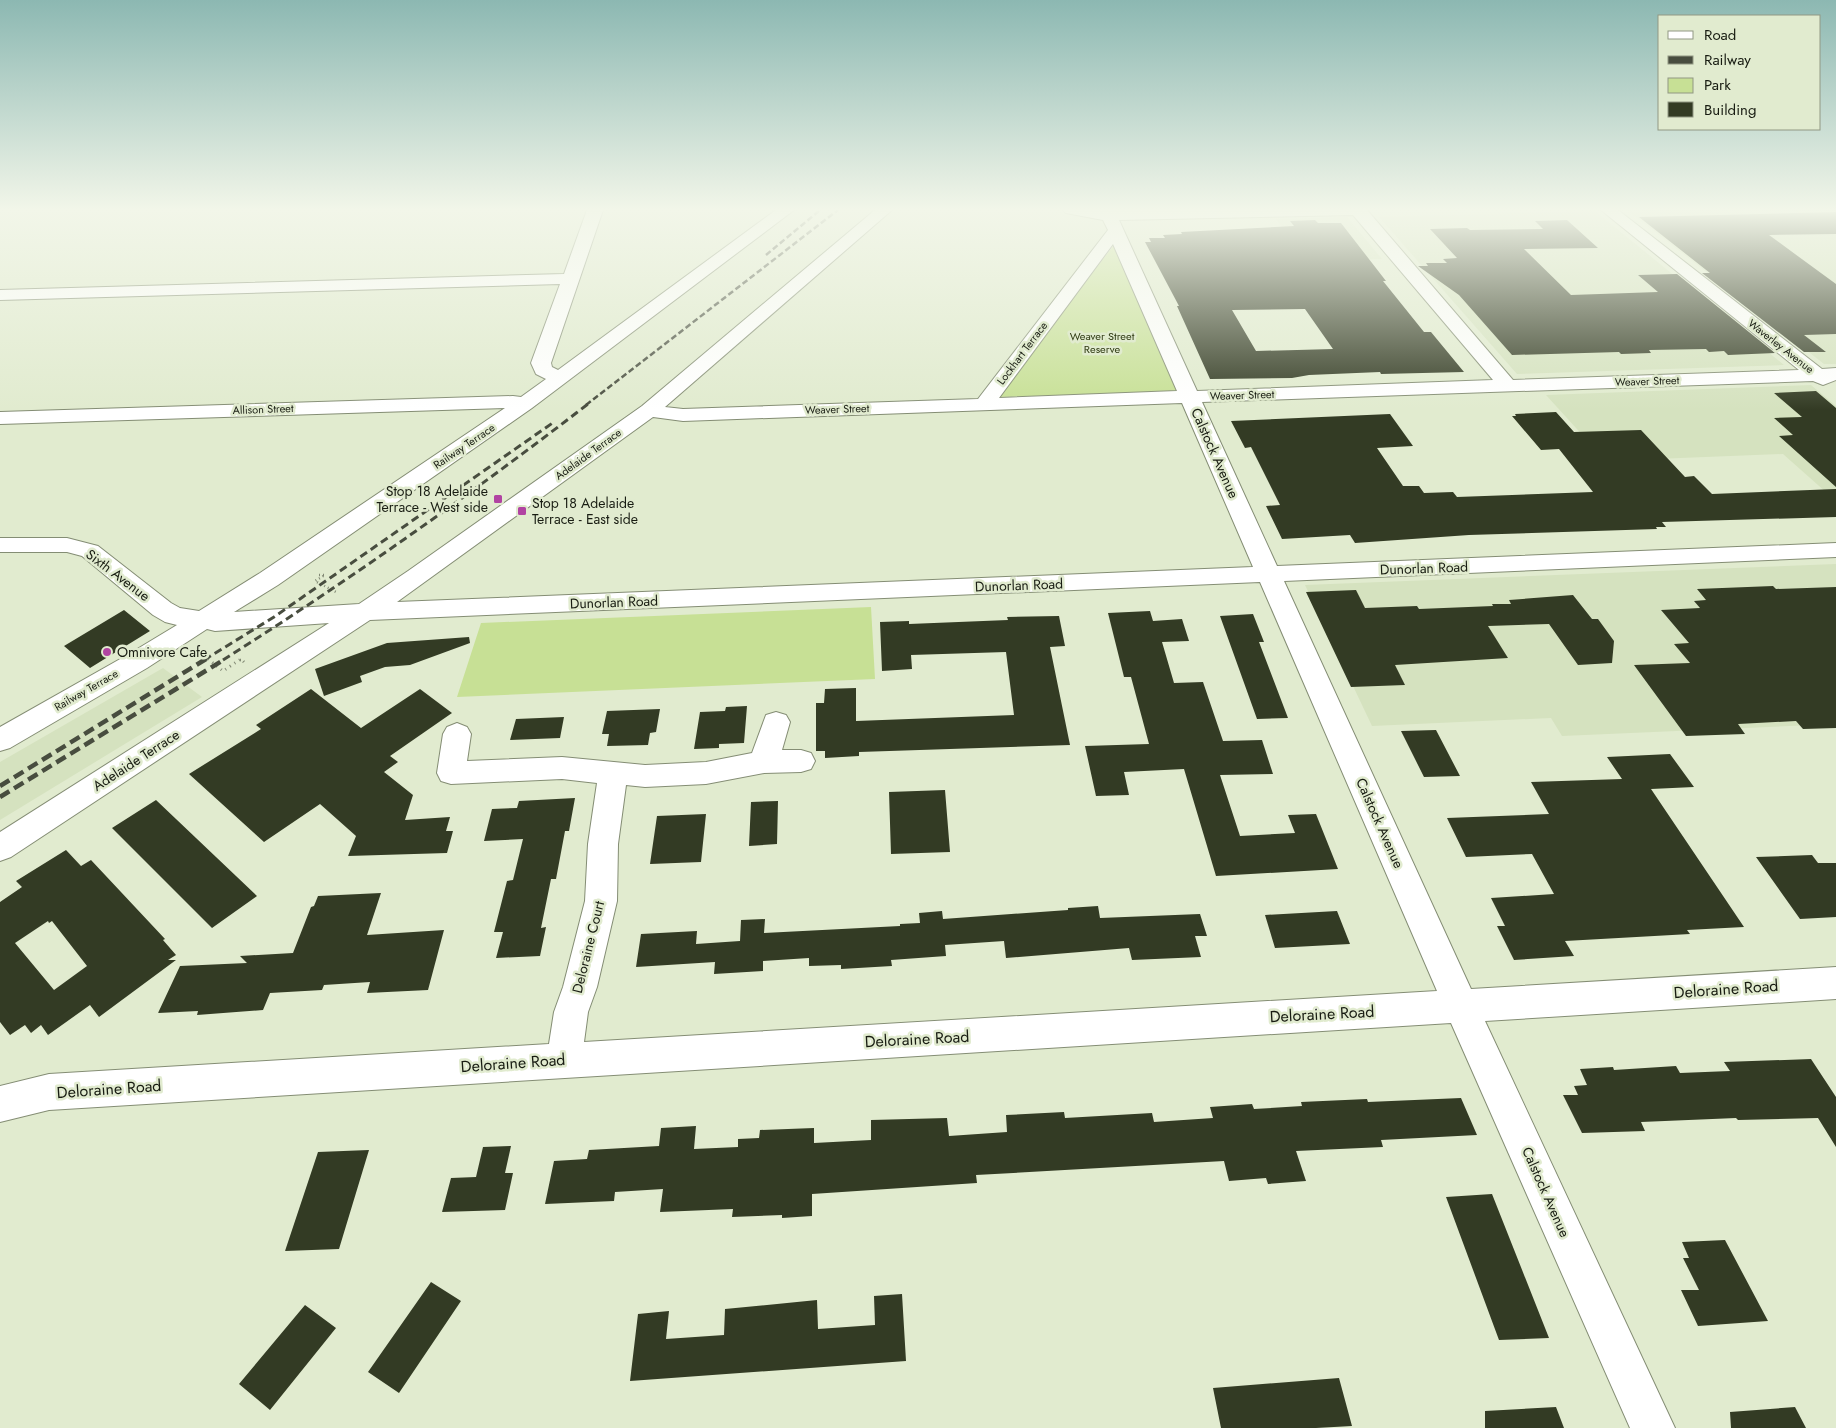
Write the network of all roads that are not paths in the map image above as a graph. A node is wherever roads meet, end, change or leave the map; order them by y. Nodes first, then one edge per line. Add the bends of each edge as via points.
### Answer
1 (696, 277) edge
2 (806, 277) edge
3 (1074, 277) edge
4 (1136, 277) edge
5 (1415, 277) edge
6 (1697, 277) edge
7 (571, 279) joint
8 (0, 294) edge
9 (1827, 375) edge
10 (558, 378) junction
11 (1508, 386) junction
12 (1836, 390) edge
13 (1191, 397) junction
14 (525, 404) junction
15 (984, 404) junction
16 (649, 410) junction
17 (0, 418) edge
18 (0, 545) edge
19 (1836, 550) edge
20 (1268, 574) junction
21 (362, 612) junction
22 (290, 617) junction
23 (202, 621) junction
24 (272, 672) junction
25 (776, 722) dead end
26 (457, 734) dead end
27 (0, 740) edge
28 (801, 761) dead end
29 (764, 762) junction
30 (613, 774) junction
31 (0, 848) edge
32 (1836, 982) edge
33 (1461, 1006) junction
34 (564, 1060) junction
35 (0, 1104) edge
36 (1653, 1428) edge

1 - 10 street, Railway Terrace
2 - 16 street, Adelaide Terrace
3 - 15 street, Lockhart Terrace
4 - 13 street, Calstock Avenue
5 - 11 street
6 - 9 street, Waverley Avenue
7 - 8 street
7 - 10 street via 541,363 543,370
9 - 11 street, Weaver Street
9 - 12 street, Waverley Avenue
10 - 14 street, Railway Terrace
11 - 13 street, Weaver Street
13 - 15 street, Weaver Street
13 - 20 street, Calstock Avenue
14 - 17 street, Allison Street via 488,402
14 - 23 street, Railway Terrace via 269,579
15 - 16 street, Weaver Street via 682,414
16 - 21 street, Adelaide Terrace via 417,577
18 - 23 street, Sixth Avenue via 66,545 90,551 162,609 174,616
19 - 20 street, Dunorlan Road
20 - 21 street, Dunorlan Road
20 - 33 street, Calstock Avenue
21 - 22 street, Dunorlan Road
21 - 24 street, Adelaide Terrace
22 - 23 street, Dunorlan Road
22 - 24 street, Adelaide Terrace via 284,649
23 - 27 street, Railway Terrace
24 - 31 street, Adelaide Terrace
25 - 29 street
26 - 30 street via 451,773 562,768
28 - 29 street
29 - 30 street via 706,773
30 - 34 street, Deloraine Court via 602,844 601,901 571,1012
32 - 33 street, Deloraine Road
33 - 34 street, Deloraine Road
33 - 36 street, Calstock Avenue
34 - 35 street, Deloraine Road via 49,1092

